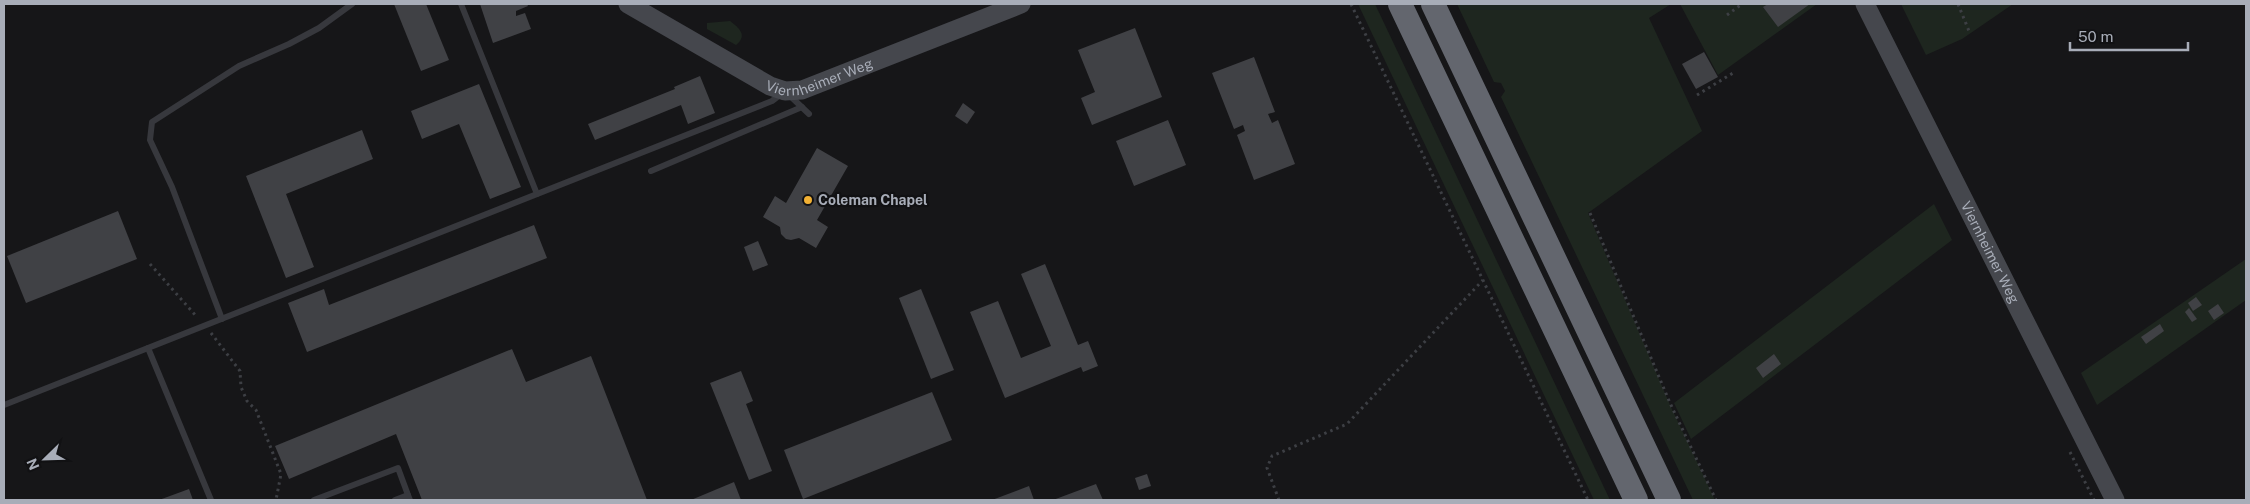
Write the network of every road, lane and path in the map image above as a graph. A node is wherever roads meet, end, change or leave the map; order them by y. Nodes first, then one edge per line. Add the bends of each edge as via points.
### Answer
1 (352, 4) edge
2 (461, 4) edge
3 (628, 4) edge
4 (1021, 4) edge
5 (1352, 4) edge
6 (1400, 4) edge
7 (1433, 4) edge
8 (1742, 4) edge
9 (1865, 4) edge
10 (1958, 4) edge
11 (1727, 15) dead end
12 (1969, 31) dead end
13 (1733, 73) dead end
14 (785, 91) junction
15 (1697, 95) dead end
16 (802, 107) junction
17 (809, 114) dead end
18 (651, 171) dead end
19 (537, 194) junction
20 (1590, 213) dead end
21 (150, 264) dead end
22 (1483, 280) junction
23 (222, 319) junction
24 (205, 326) junction
25 (148, 348) junction
26 (4, 405) edge
27 (409, 498) edge
28 (211, 500) edge
29 (276, 500) edge
30 (314, 500) edge
31 (395, 500) edge
32 (1278, 500) edge
33 (1588, 500) edge
34 (1636, 500) edge
35 (1669, 500) edge
36 (1716, 500) edge
37 (2115, 500) edge

1 - 23 lane via 319,28 239,66 152,122 150,140 172,187
2 - 19 lane
3 - 14 street, Viernheimer Weg via 770,86
4 - 14 street, Viernheimer Weg via 802,90
5 - 22 path
6 - 34 highway
7 - 35 highway
8 - 11 path
9 - 37 street, Viernheimer Weg
10 - 12 path
13 - 15 path
14 - 16 lane
14 - 19 lane via 772,101
16 - 17 lane
16 - 18 lane
19 - 23 lane
20 - 36 path via 1670,403
21 - 24 path
22 - 32 path via 1347,424 1272,456 1267,468
22 - 33 path
23 - 24 lane
24 - 25 lane
24 - 29 path via 240,372 244,395 256,410 281,474
25 - 26 lane
25 - 28 lane
27 - 30 lane via 398,468
27 - 31 lane

